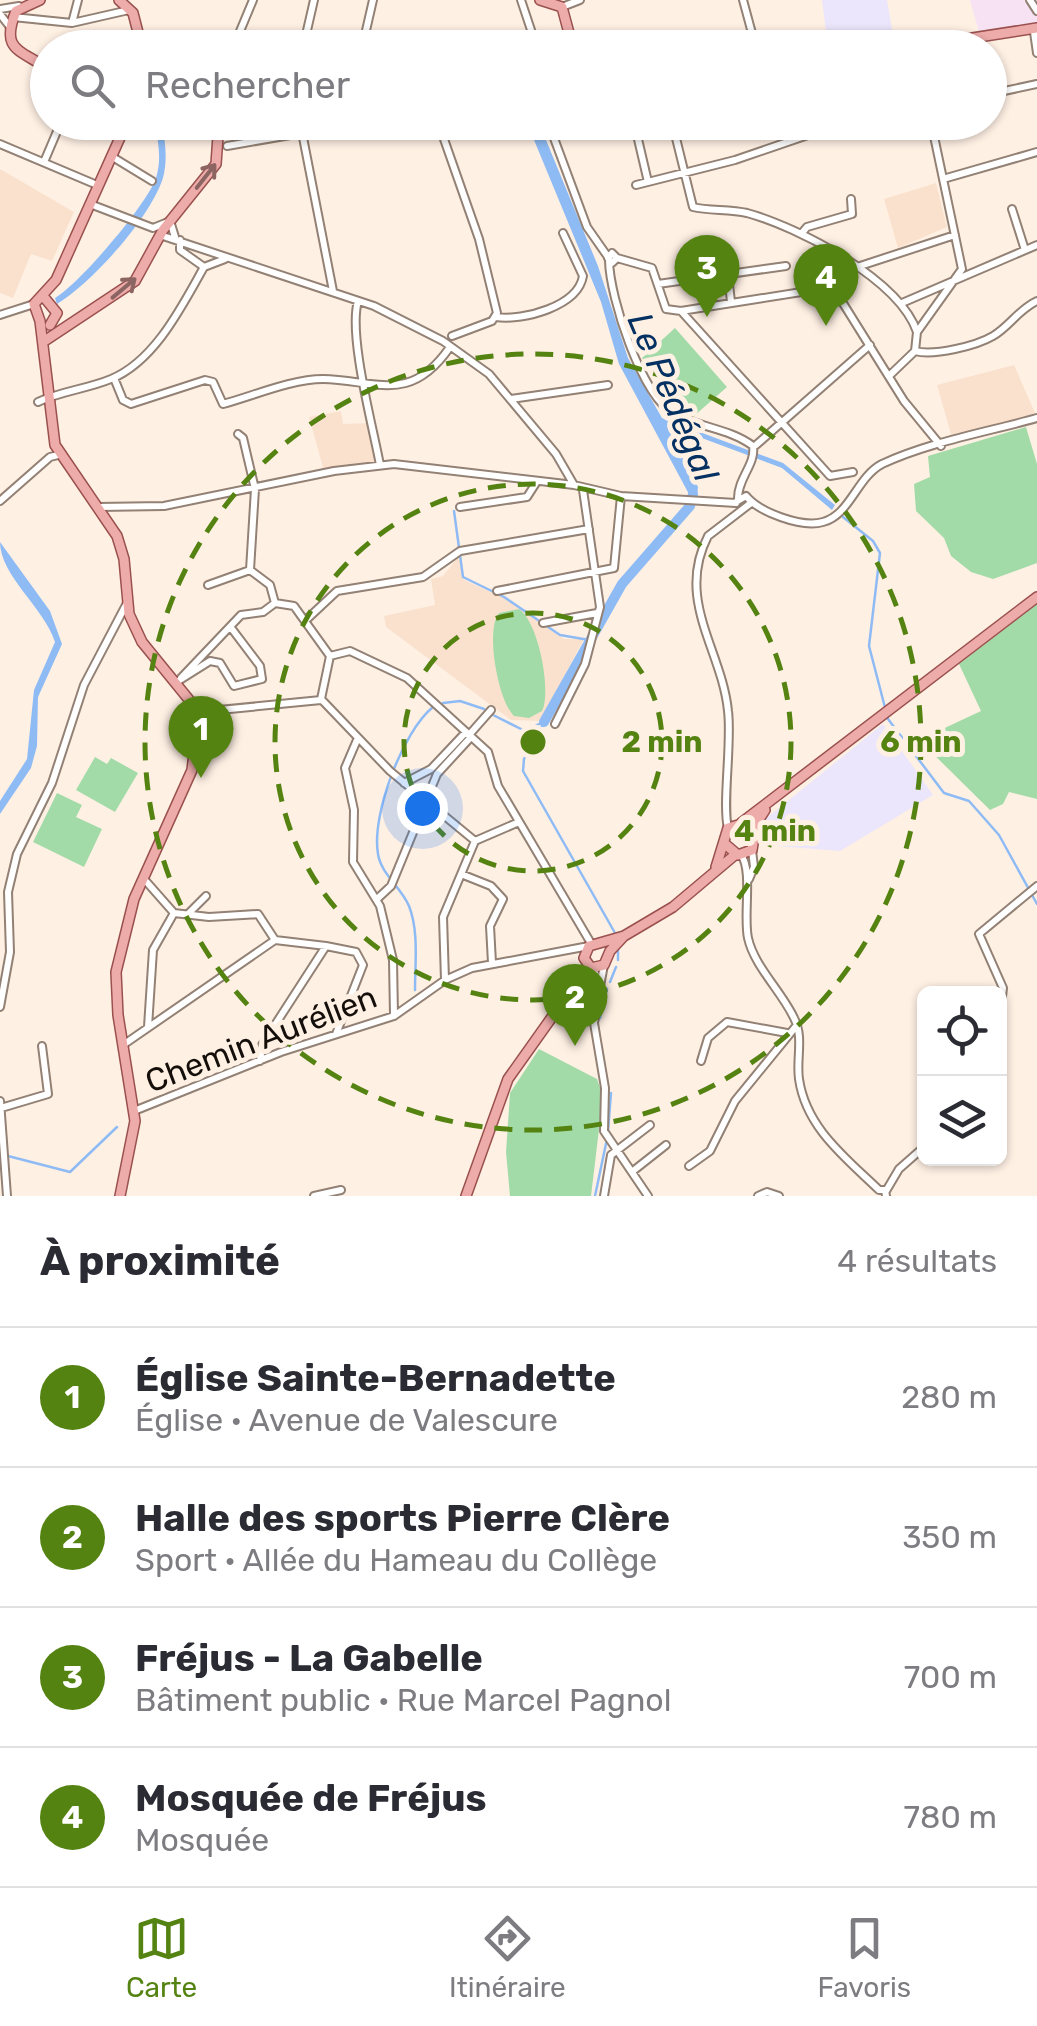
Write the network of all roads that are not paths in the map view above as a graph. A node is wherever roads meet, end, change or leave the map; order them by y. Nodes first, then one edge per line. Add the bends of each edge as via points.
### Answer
1 (40, 0) edge
2 (78, 0) edge
3 (118, 0) edge
4 (253, 0) edge
5 (314, 0) edge
6 (373, 0) edge
7 (520, 0) edge
8 (540, 0) edge
9 (580, 0) edge
10 (743, 0) edge
11 (1030, 0) edge
12 (20, 6) junction
13 (2, 8) edge
14 (562, 8) junction
15 (129, 10) junction
16 (1037, 12) edge
17 (72, 23) junction
18 (136, 30) edge
19 (240, 30) edge
20 (308, 30) edge
21 (366, 30) edge
22 (531, 30) edge
23 (568, 30) edge
24 (751, 30) edge
25 (1036, 30) edge
26 (8, 31) edge
27 (1007, 34) edge
28 (1007, 35) edge
29 (1037, 53) edge
30 (30, 57) edge
31 (1037, 84) edge
32 (1007, 90) edge
33 (53, 140) edge
34 (117, 140) edge
35 (217, 140) edge
36 (262, 140) edge
37 (303, 140) edge
38 (445, 140) edge
39 (555, 140) edge
40 (555, 140) edge
41 (638, 140) edge
42 (677, 140) edge
43 (790, 140) edge
44 (935, 140) edge
45 (0, 144) edge
46 (227, 146) dead end
47 (1037, 152) edge
48 (110, 156) junction
49 (44, 162) junction
50 (685, 173) junction
51 (943, 179) junction
52 (152, 181) dead end
53 (648, 182) junction
54 (97, 185) junction
55 (636, 185) dead end
56 (851, 199) dead end
57 (89, 204) junction
58 (1012, 209) dead end
59 (170, 220) junction
60 (563, 233) dead end
61 (800, 234) junction
62 (955, 235) junction
63 (160, 236) junction
64 (178, 239) junction
65 (1037, 245) edge
66 (1025, 250) junction
67 (226, 258) junction
68 (612, 258) junction
69 (786, 266) dead end
70 (204, 268) junction
71 (856, 268) junction
72 (728, 275) junction
73 (958, 278) junction
74 (658, 284) junction
75 (333, 292) junction
76 (42, 296) junction
77 (358, 301) junction
78 (1037, 301) edge
79 (732, 302) junction
80 (902, 303) junction
81 (34, 304) junction
82 (681, 311) junction
83 (0, 316) edge
84 (496, 317) junction
85 (48, 323) junction
86 (70, 325) junction
87 (917, 332) junction
88 (46, 340) junction
89 (449, 341) junction
90 (870, 346) junction
91 (915, 351) junction
92 (43, 354) junction
93 (889, 376) junction
94 (114, 378) junction
95 (365, 386) junction
96 (608, 386) dead end
97 (511, 399) junction
98 (42, 400) junction
99 (1037, 418) edge
100 (782, 424) junction
101 (238, 434) dead end
102 (55, 445) junction
103 (941, 446) junction
104 (756, 448) junction
105 (380, 465) junction
106 (567, 470) junction
107 (853, 472) dead end
108 (536, 483) junction
109 (574, 485) junction
110 (556, 486) junction
111 (255, 488) junction
112 (583, 490) junction
113 (621, 496) junction
114 (0, 501) edge
115 (742, 502) junction
116 (98, 507) junction
117 (460, 507) dead end
118 (589, 530) junction
119 (250, 570) junction
120 (596, 573) junction
121 (208, 585) dead end
122 (497, 591) dead end
123 (1037, 597) edge
124 (127, 603) junction
125 (275, 603) junction
126 (598, 613) junction
127 (306, 620) junction
128 (543, 622) dead end
129 (232, 628) junction
130 (330, 656) junction
131 (178, 681) junction
132 (322, 700) junction
133 (491, 710) dead end
134 (199, 712) junction
135 (555, 724) dead end
136 (469, 734) junction
137 (357, 740) junction
138 (816, 764) junction
139 (434, 772) junction
140 (401, 780) junction
141 (427, 800) junction
142 (519, 822) junction
143 (735, 825) junction
144 (754, 831) junction
145 (475, 840) junction
146 (725, 844) junction
147 (752, 850) junction
148 (738, 854) junction
149 (715, 869) junction
150 (461, 874) junction
151 (144, 880) junction
152 (746, 884) junction
153 (1032, 890) edge
154 (206, 896) dead end
155 (377, 898) junction
156 (174, 913) junction
157 (187, 916) junction
158 (275, 940) junction
159 (326, 946) junction
160 (0, 951) edge
161 (10, 952) junction
162 (594, 957) junction
163 (492, 963) junction
164 (445, 980) junction
165 (1001, 986) edge
166 (0, 1007) edge
167 (394, 1016) junction
168 (797, 1025) junction
169 (148, 1029) junction
170 (787, 1033) junction
171 (336, 1034) junction
172 (123, 1045) junction
173 (42, 1046) dead end
174 (260, 1061) junction
175 (701, 1062) dead end
176 (0, 1104) edge
177 (134, 1111) junction
178 (0, 1122) edge
179 (650, 1125) dead end
180 (666, 1145) dead end
181 (614, 1147) junction
182 (917, 1153) edge
183 (689, 1166) dead end
184 (632, 1171) junction
185 (340, 1190) dead end
186 (882, 1193) edge
187 (7, 1196) edge
188 (120, 1196) edge
189 (314, 1196) edge
190 (466, 1196) edge
191 (604, 1196) edge
192 (648, 1196) edge
193 (758, 1196) edge
194 (778, 1196) edge

1 - 12 main road
2 - 17 street
3 - 15 main road
4 - 19 street
5 - 20 street
6 - 21 street
7 - 22 street
8 - 14 main road
9 - 14 street
10 - 24 street
11 - 16 street
12 - 13 street
12 - 26 main road
13 - 26 street
14 - 23 main road
15 - 17 street
15 - 18 main road
17 - 26 street
25 - 27 main road
25 - 28 main road
25 - 29 street
26 - 30 main road via 12,48
31 - 32 street
33 - 49 street
34 - 48 main road
59 -> 35 main road via 216,164
36 - 46 street
37 - 75 street
38 - 84 street via 479,240
39 - 68 street via 587,227
40 - 68 street via 593,233
41 - 53 street
42 - 50 street
43 - 50 street
44 - 51 street
45 - 49 street
47 - 51 street
48 - 52 street
48 - 54 main road
49 - 54 street
50 - 53 street
50 - 61 street via 693,206 748,214
51 - 62 street
53 - 55 street
54 - 57 main road
56 - 61 street via 852,214
57 - 59 street via 153,228
57 - 76 main road via 56,280
58 - 66 street
59 - 63 main road
59 - 64 street
60 - 84 street via 583,276 576,294
61 - 71 street
62 - 71 street
62 - 73 street
63 - 64 street
86 -> 63 main road via 130,287
64 - 67 street
64 - 70 street via 184,256
65 - 66 street
66 - 73 street
67 - 70 street
67 - 75 street
68 - 74 street via 649,266
68 - 104 street via 633,355 662,404
69 - 72 street
70 - 94 street via 138,362
71 - 80 street
72 - 74 street
72 - 79 street
73 - 80 street
73 - 87 street
74 - 82 street via 663,307
75 - 77 street
76 - 81 main road
76 - 85 main road via 55,308
77 - 89 street
77 - 95 street
78 - 91 street via 993,336
79 - 82 street
79 - 90 street via 814,290 831,294 848,308
80 - 87 street
81 - 83 street
81 - 85 main road
82 - 100 street
84 - 89 street
85 - 86 street
85 - 88 main road
85 - 92 main road
86 - 88 main road
87 - 91 street
88 - 92 main road
89 - 95 street via 424,373 381,389
89 - 97 street
90 - 93 street
90 - 100 street
91 - 93 street
92 - 98 main road
93 - 103 street
94 - 95 street via 123,400 132,404 205,380 213,382 223,404 319,379
94 - 98 street
95 - 105 street
96 - 97 street
97 - 106 street
98 - 102 main road
99 - 103 street
100 - 104 street
100 - 107 street via 830,476
101 - 111 street
102 - 114 street
102 - 116 main road
103 - 115 street via 882,465 836,516 821,523
104 - 115 street
105 - 108 street
105 - 111 street
106 - 109 street
106 - 110 street
108 - 110 street
108 - 117 street via 527,498
109 - 110 street
109 - 112 street
111 - 116 street via 164,506
111 - 119 street
112 - 113 street
112 - 118 street
113 - 115 street
113 - 120 street via 617,562
115 - 143 street via 704,543 697,593 728,708 728,807
116 - 124 main road via 121,546
118 - 120 street
118 - 127 street via 460,551 428,576 331,594
119 - 121 street
119 - 125 street via 270,585
120 - 122 street
120 - 126 street
123 - 138 main road
124 - 131 main road via 149,654
124 - 161 street via 84,685 52,783 17,854 8,892
125 - 127 street via 294,606
125 - 129 street via 241,616
126 - 128 street
126 - 135 street via 593,640
127 - 130 street
129 - 131 street
129 - 131 street via 262,679 234,686 220,663 210,661
130 - 132 street
130 - 136 street via 350,651 407,678
131 - 134 main road
132 - 134 street
132 - 137 street
133 - 136 street
134 - 151 main road via 192,770
136 - 139 street
136 - 142 street via 488,752
137 - 140 street
137 - 155 street via 345,768 354,810 352,856
138 - 143 main road
138 - 144 main road via 765,810
139 - 140 street
139 - 141 street
140 - 141 street
141 - 145 street
141 - 155 street via 391,886
142 - 145 street
142 - 162 street
143 - 144 main road
143 - 146 main road
144 - 147 main road
145 - 150 street
146 - 148 main road
146 - 149 main road
147 - 148 main road
147 - 152 street
148 - 149 main road
148 - 152 street via 748,866
149 - 162 main road via 692,894
150 - 163 street via 491,886 502,899 490,926
150 - 164 street via 441,926
151 - 156 street
151 - 172 main road via 116,972
152 - 168 street via 749,943
153 - 165 street via 980,934
154 - 157 street
155 - 167 street via 393,960
156 - 157 street
156 - 169 street via 153,950
157 - 158 street via 258,914
158 - 159 street
158 - 169 street
159 - 171 street via 349,949 362,965
159 - 174 street via 262,1045
160 - 161 street
161 - 166 street
162 - 163 street, Chemin Aurélien via 569,949
162 - 181 street via 604,1131
162 - 190 main road via 508,1079
163 - 164 street, Chemin Aurélien
164 - 167 street, Chemin Aurélien
167 - 171 street, Chemin Aurélien
168 - 170 street
168 - 186 street via 799,1080 809,1115
169 - 172 street
170 - 175 street via 727,1022 708,1038
170 - 183 street via 734,1101 710,1151
171 - 174 street, Chemin Aurélien
172 - 177 main road
173 - 176 street via 48,1094
174 - 177 street, Chemin Aurélien
176 - 178 street
177 - 188 main road
178 - 187 street
179 - 181 street
180 - 184 street
181 - 184 street
181 - 191 street
182 - 186 street
184 - 192 street
185 - 189 street
193 - 194 street

